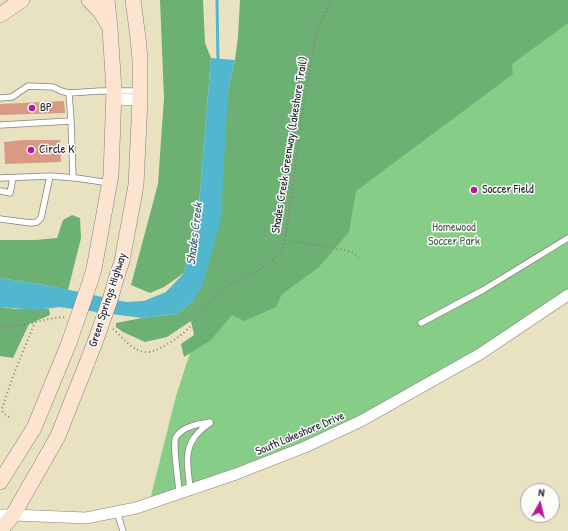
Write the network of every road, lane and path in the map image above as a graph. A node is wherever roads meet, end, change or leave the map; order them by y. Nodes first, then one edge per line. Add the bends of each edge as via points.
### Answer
1 (22, 0) edge
2 (89, 0) edge
3 (107, 0) edge
4 (133, 0) edge
5 (332, 0) edge
6 (0, 15) edge
7 (110, 28) junction
8 (69, 93) junction
9 (114, 95) junction
10 (140, 95) junction
11 (0, 98) edge
12 (71, 121) junction
13 (0, 125) edge
14 (50, 176) junction
15 (0, 178) edge
16 (13, 178) junction
17 (73, 178) junction
18 (110, 184) junction
19 (1, 192) dead end
20 (0, 219) edge
21 (568, 238) edge
22 (285, 240) junction
23 (360, 260) dead end
24 (568, 295) edge
25 (208, 306) dead end
26 (35, 322) dead end
27 (422, 323) dead end
28 (9, 418) dead end
29 (0, 482) edge
30 (184, 492) junction
31 (117, 512) junction
32 (7, 515) edge
33 (0, 531) edge
34 (123, 531) edge

1 - 6 main road
2 - 7 main road via 100,11
3 - 7 main road, Green Springs Highway
4 - 10 main road, Green Springs Highway via 140,60
5 - 22 path, Shades Creek Greenway (Lakeshore Trail) via 315,42
7 - 9 main road, Green Springs Highway
8 - 9 lane via 100,91
8 - 11 lane via 53,87 28,86 12,97
8 - 12 lane
9 - 10 street
9 - 18 main road, Green Springs Highway
10 - 32 main road, Green Springs Highway, bridge via 136,185 122,261 110,300 58,436
12 - 13 lane
12 - 17 lane
14 - 16 lane
14 - 17 lane
14 - 20 lane via 41,218 37,222
15 - 16 lane
16 - 19 lane via 10,193
17 - 18 lane
18 - 29 main road, Green Springs Highway, bridge via 92,276 70,344 34,428
21 - 27 lane via 483,290
22 - 23 path via 345,250 355,254
22 - 25 path, Shades Creek Greenway (Lakeshore Trail) via 279,254 268,264 226,287
24 - 30 street, South Lakeshore Drive via 480,354 361,421 305,448
26 - 28 path via 3,404 3,413
30 - 30 lane via 189,447 193,439 210,422 194,426 176,438 175,448
30 - 31 street, South Lakeshore Drive
31 - 32 street, South Lakeshore Drive via 86,518
31 - 34 lane
32 - 33 main road, Green Springs Highway

